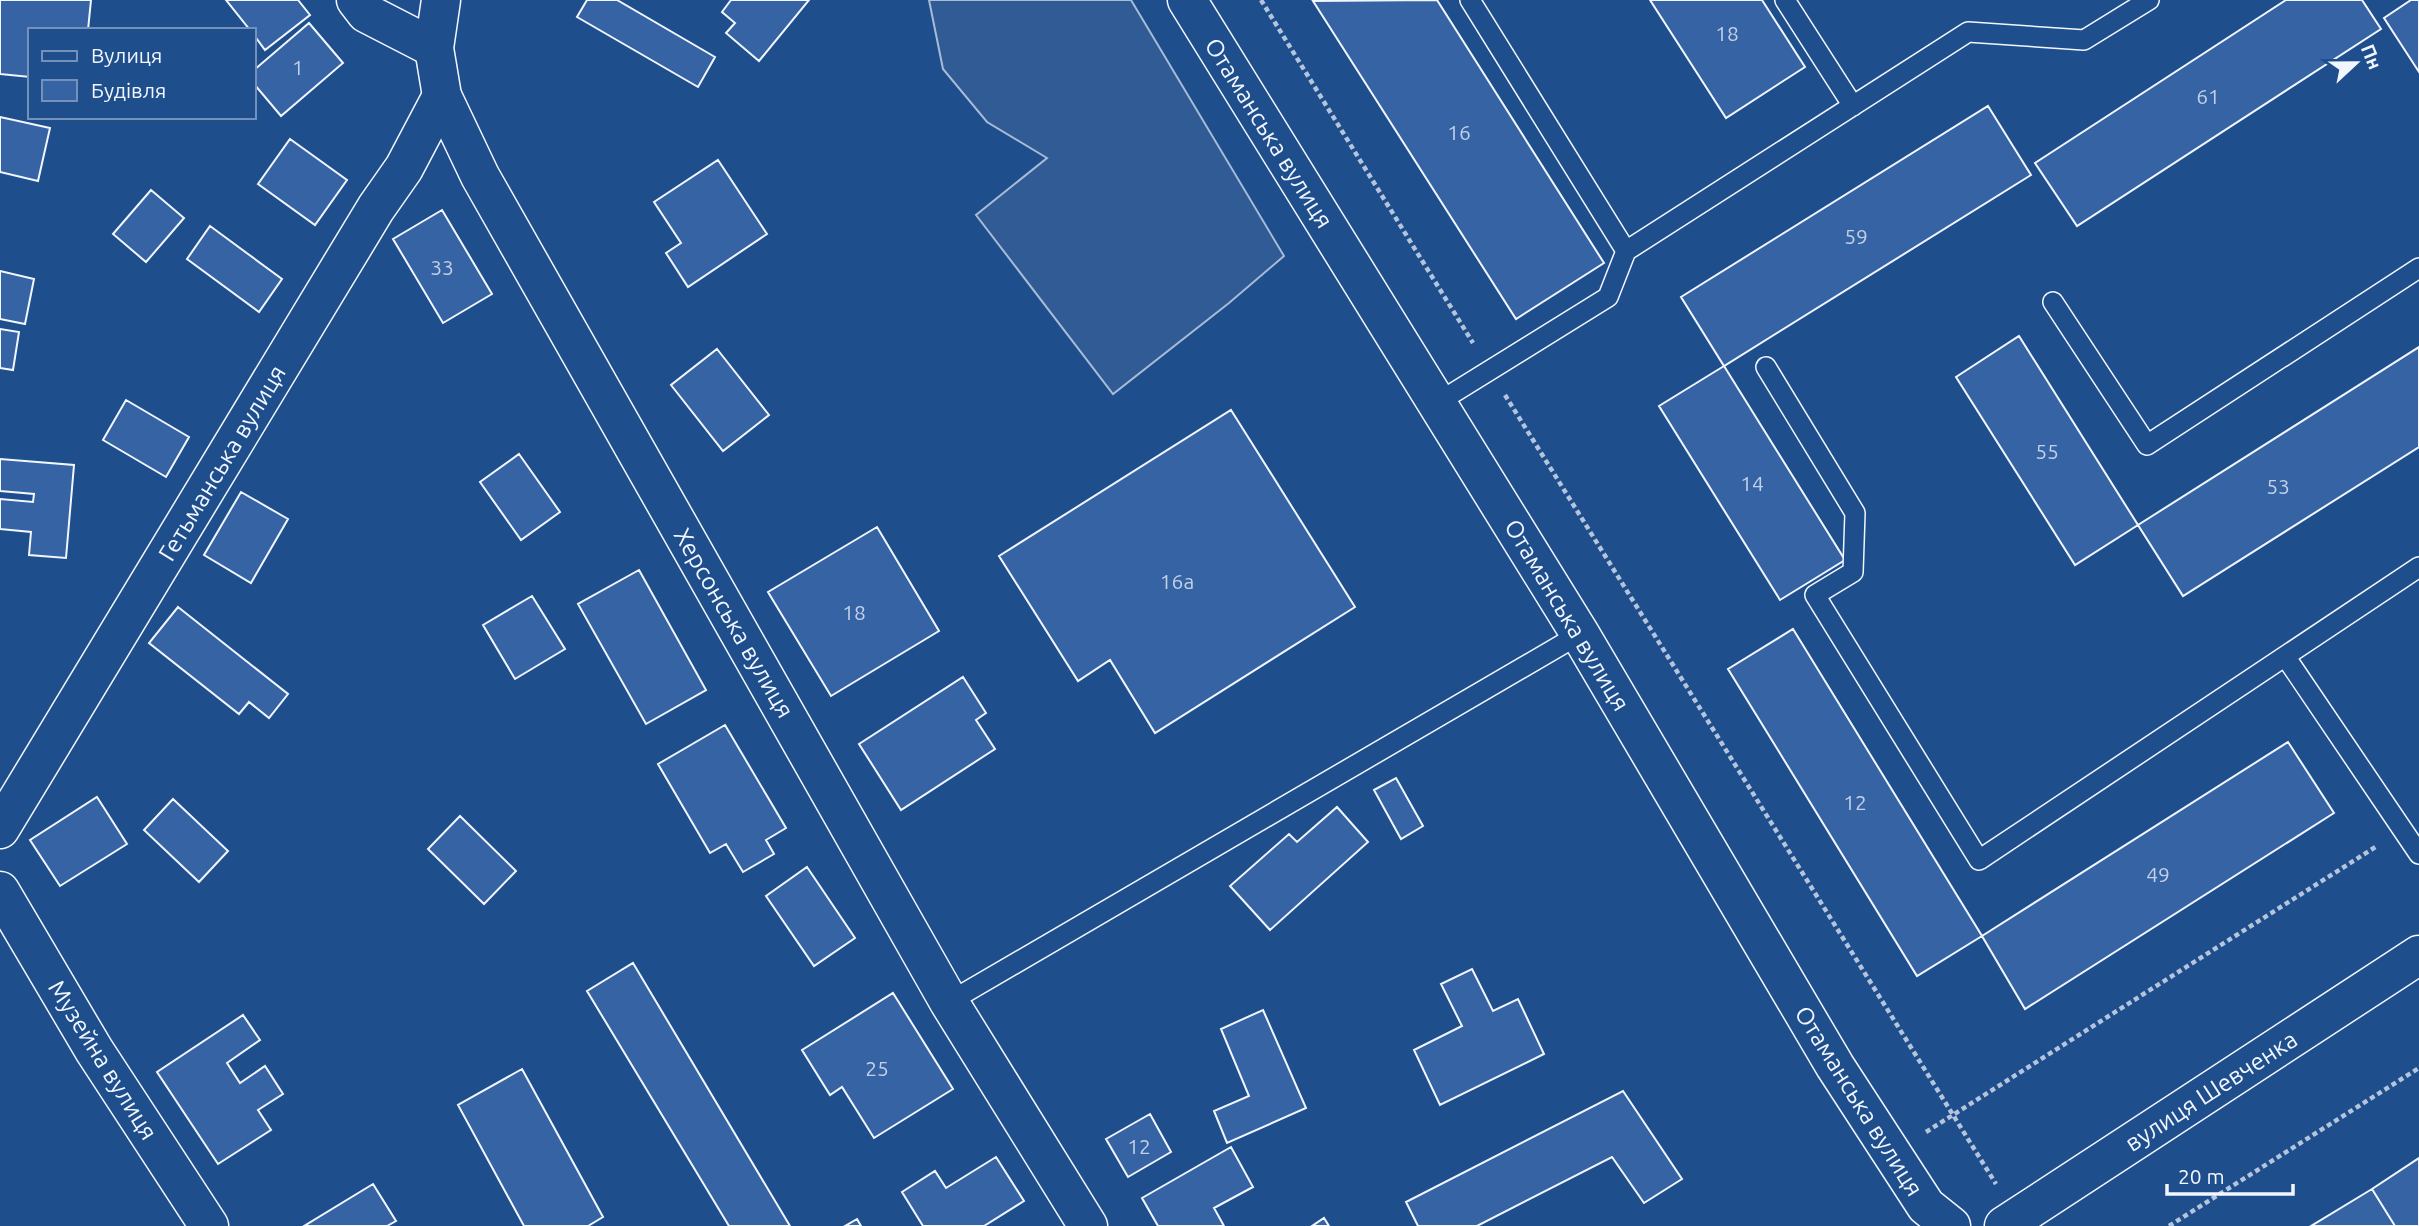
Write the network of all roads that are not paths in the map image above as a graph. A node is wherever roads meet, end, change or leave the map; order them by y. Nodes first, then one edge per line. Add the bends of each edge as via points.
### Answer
1 (356, 0) edge
2 (441, 0) edge
3 (1187, 0) edge
4 (1469, 0) edge
5 (1785, 0) edge
6 (2148, 0) edge
7 (433, 48) junction
8 (442, 96) junction
9 (1853, 106) junction
10 (1626, 251) junction
11 (2419, 268) edge
12 (2053, 302) dead end
13 (1766, 367) dead end
14 (1437, 403) junction
15 (2419, 567) edge
16 (1580, 634) junction
17 (2285, 656) junction
18 (0, 829) edge
19 (2419, 854) edge
20 (0, 891) edge
21 (2419, 955) edge
22 (950, 1002) junction
23 (2010, 1222) edge
24 (209, 1226) edge
25 (1088, 1226) edge
26 (1951, 1226) edge

1 - 7 street via 366,13
2 - 7 street, Херсонська вулиця
3 - 14 street, Отаманська вулиця
4 - 10 lane
5 - 9 lane
6 - 9 lane via 2084,40 1968,32
7 - 8 street, Херсонська вулиця
8 - 18 street, Гетьманська вулиця via 404,167
8 - 22 street, Херсонська вулиця via 480,176
9 - 10 lane
10 - 14 lane via 1608,297
11 - 12 lane via 2147,445
13 - 17 lane via 1855,513 1853,572 1815,596 1979,860
14 - 16 street, Отаманська вулиця
15 - 17 lane
16 - 22 lane
16 - 26 street, Отаманська вулиця via 1835,1066 1926,1206
17 - 19 lane
20 - 24 street, Музейна вулиця via 94,1050
21 - 23 street, вулиця Шевченка
22 - 25 street, Херсонська вулиця

